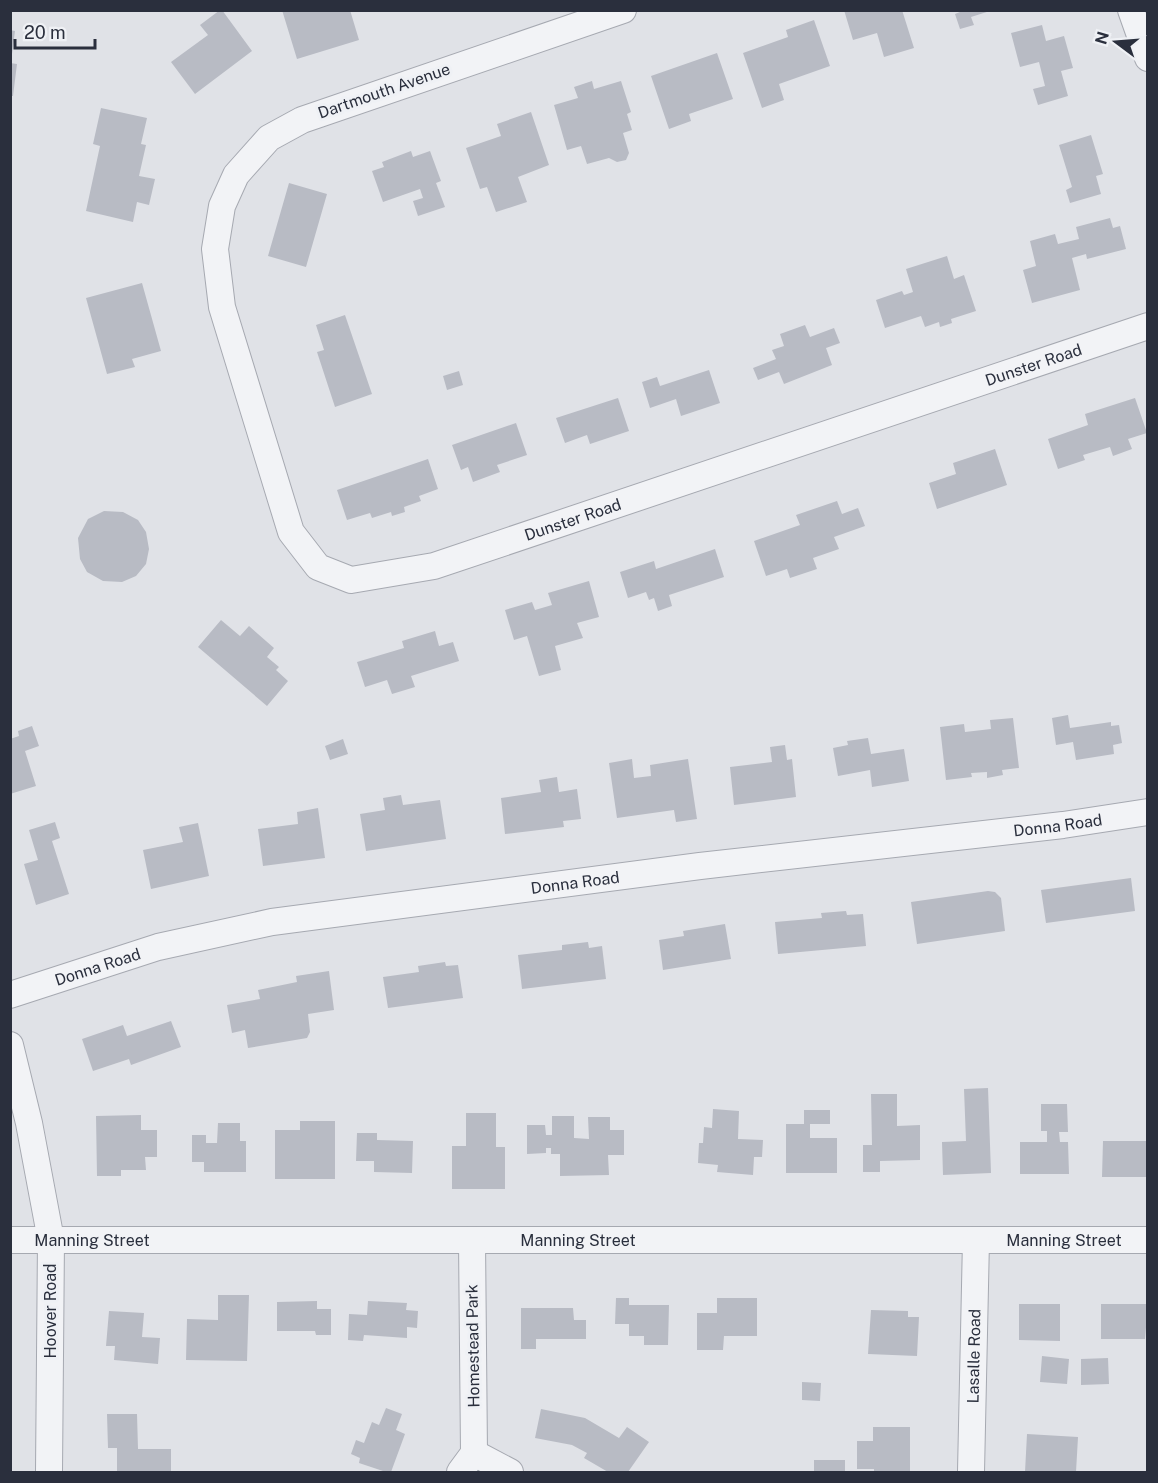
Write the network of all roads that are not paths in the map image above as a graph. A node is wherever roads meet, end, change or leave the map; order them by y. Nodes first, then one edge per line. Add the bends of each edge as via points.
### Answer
1 (623, 10) edge
2 (1131, 10) edge
3 (1148, 58) edge
4 (215, 249) joint
5 (1148, 326) edge
6 (1148, 812) edge
7 (10, 995) edge
8 (10, 1045) edge
9 (10, 1240) edge
10 (51, 1240) junction
11 (472, 1240) junction
12 (976, 1240) junction
13 (1148, 1240) edge
14 (467, 1463) edge
15 (49, 1473) edge
16 (510, 1473) edge
17 (971, 1473) edge

1 - 4 street, Dartmouth Avenue via 302,120 269,138 236,175 222,206
2 - 3 street
4 - 5 street, Dunster Road via 222,307 291,532 318,567 351,580 434,566
6 - 7 street, Donna Road via 272,922 158,947
8 - 10 street, Hoover Road
9 - 10 street, Manning Street
10 - 11 street, Manning Street
10 - 15 street, Hoover Road
11 - 12 street, Manning Street
11 - 14 street, Homestead Park
12 - 13 street, Manning Street
12 - 17 street, Lasalle Road
14 - 16 street, Homestead Park

